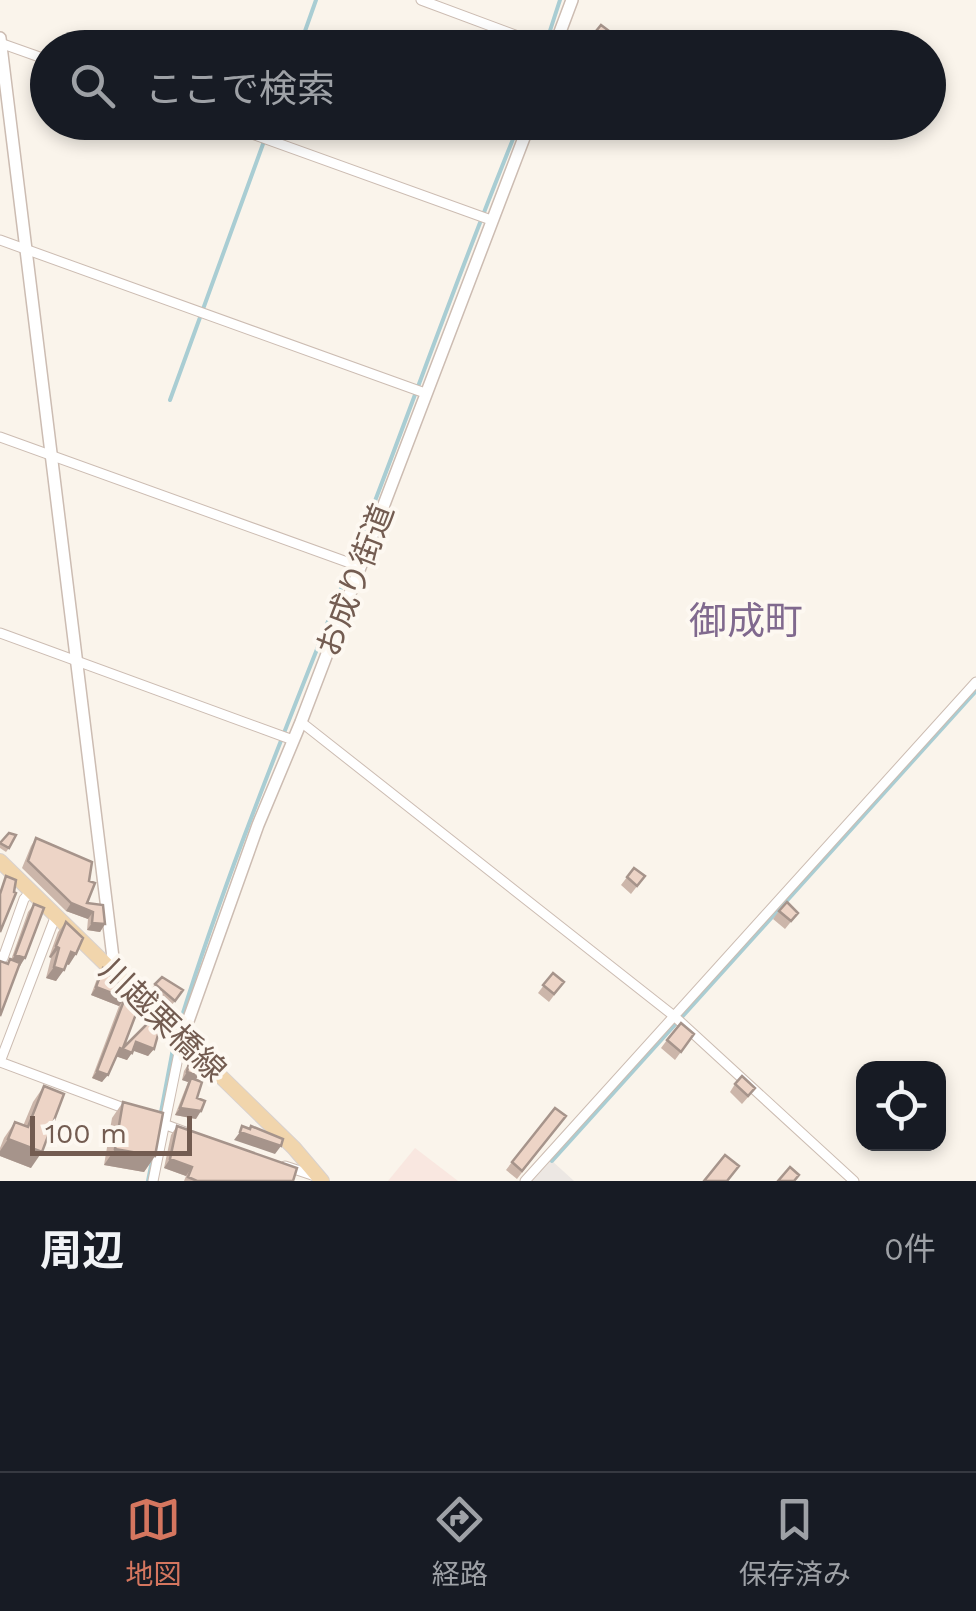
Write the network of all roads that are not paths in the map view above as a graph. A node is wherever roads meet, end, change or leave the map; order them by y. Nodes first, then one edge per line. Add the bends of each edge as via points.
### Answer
1 (421, 0) edge
2 (572, 0) edge
3 (503, 30) edge
4 (560, 30) edge
5 (0, 42) edge
6 (30, 53) edge
7 (270, 140) edge
8 (523, 140) edge
9 (491, 220) junction
10 (0, 240) edge
11 (27, 250) junction
12 (425, 393) junction
13 (0, 438) edge
14 (53, 456) junction
15 (361, 567) junction
16 (0, 633) edge
17 (76, 661) junction
18 (976, 682) edge
19 (302, 722) junction
20 (293, 740) junction
21 (2, 866) edge
22 (31, 891) junction
23 (56, 915) junction
24 (0, 957) edge
25 (115, 974) junction
26 (674, 1016) junction
27 (182, 1038) junction
28 (0, 1062) edge
29 (133, 1112) edge
30 (148, 1118) edge
31 (163, 1124) junction
32 (198, 1136) edge
33 (268, 1160) edge
34 (321, 1180) edge
35 (153, 1181) edge
36 (525, 1181) edge
37 (854, 1181) edge

1 - 3 street
2 - 4 street
5 - 6 street
5 - 11 street
7 - 9 street
8 - 9 street, お成り街道
9 - 12 street, お成り街道
10 - 11 street
11 - 12 street
11 - 14 street
12 - 15 street, お成り街道
13 - 14 street
14 - 15 street
14 - 17 street
15 - 19 street, お成り街道
16 - 17 street
17 - 20 street
17 - 25 street
18 - 26 street
19 - 20 street, お成り街道
19 - 26 street
20 - 27 street, お成り街道
21 - 22 main road, 川越栗橋線
22 - 23 main road, 川越栗橋線
22 - 24 street
23 - 25 main road, 川越栗橋線
23 - 28 street
25 - 27 main road, 川越栗橋線
26 - 36 street
26 - 37 street
27 - 31 street
27 - 34 main road, 川越栗橋線
28 - 29 street
30 - 31 street
31 - 32 street
31 - 35 street
33 - 34 street

